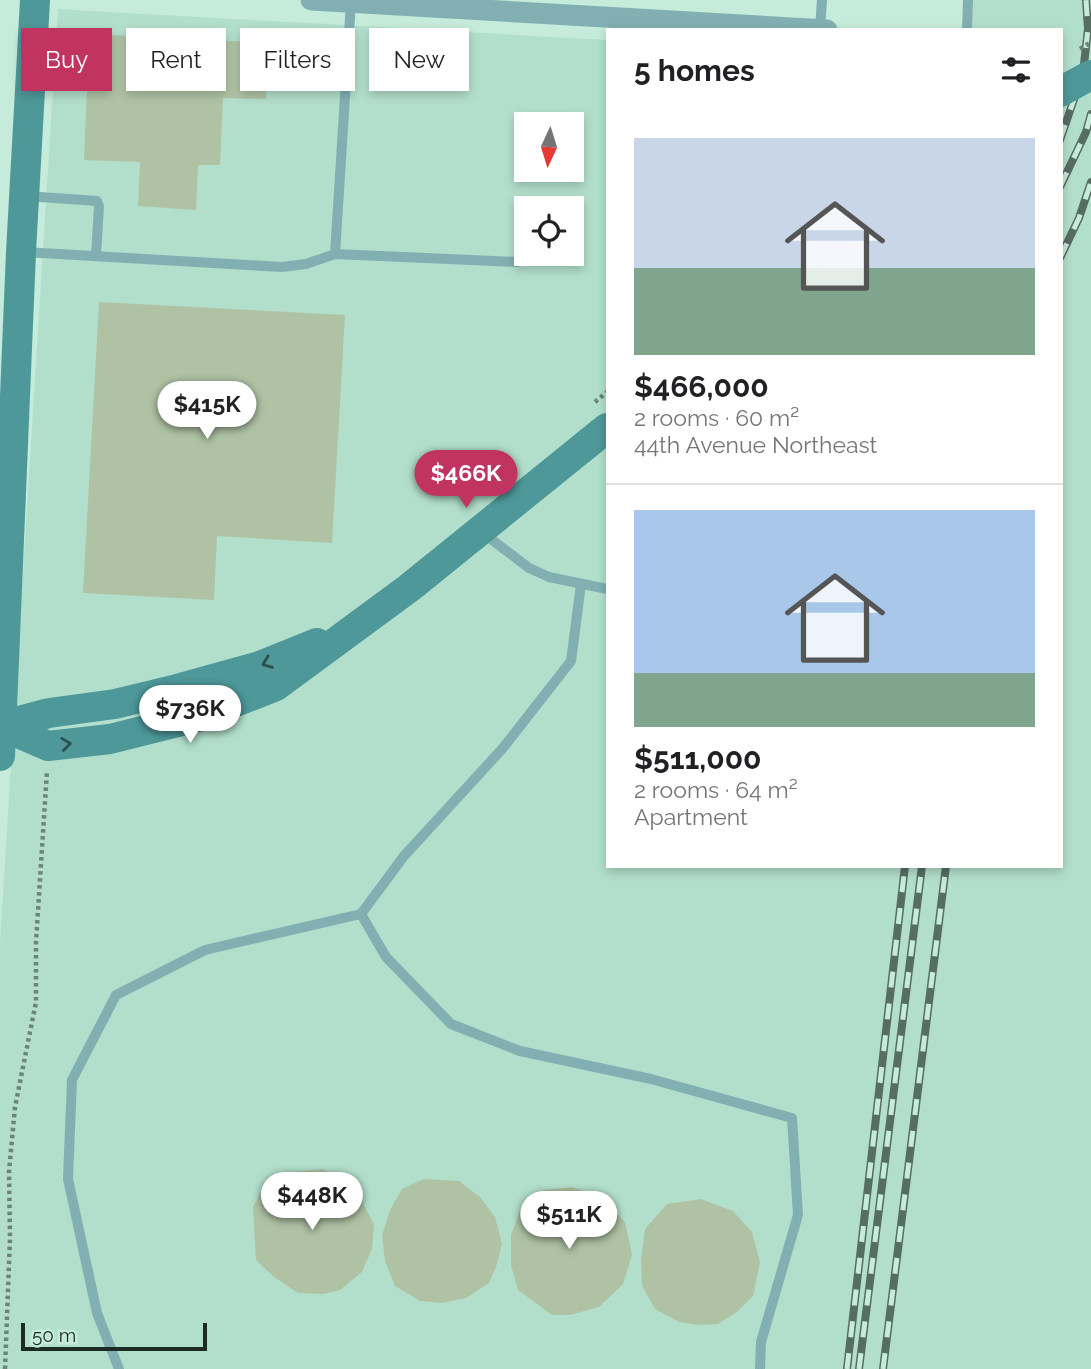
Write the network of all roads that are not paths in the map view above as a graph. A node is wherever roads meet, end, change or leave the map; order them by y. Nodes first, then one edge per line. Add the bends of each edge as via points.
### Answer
1 (35, 0) edge
2 (311, 0) edge
3 (822, 0) edge
4 (968, 0) edge
5 (351, 2) junction
6 (448, 4) edge
7 (805, 28) edge
8 (820, 28) edge
9 (967, 28) edge
10 (1091, 75) edge
11 (1063, 90) edge
12 (24, 195) junction
13 (22, 252) junction
14 (335, 254) junction
15 (96, 256) junction
16 (514, 262) edge
17 (597, 419) edge
18 (481, 531) junction
19 (581, 584) junction
20 (606, 589) edge
21 (353, 628) junction
22 (1, 726) edge
23 (0, 756) edge
24 (361, 914) junction
25 (119, 1369) edge
26 (760, 1369) edge

1 - 12 street
2 - 5 street
3 - 8 lane
4 - 9 lane
5 - 6 street
5 - 14 lane
6 - 7 street
10 - 11 street, bridge
12 - 13 street
12 - 15 lane via 97,201
13 - 15 lane
13 - 22 street
14 - 15 lane via 282,267
14 - 16 lane
17 - 18 street
18 - 19 lane via 529,568
18 - 21 street
19 - 20 lane
19 - 24 lane via 571,661 502,748 404,856
21 -> 22 street via 260,666 116,704 49,712
22 -> 21 street via 48,746 110,739 198,717 276,686
22 - 23 street
24 - 25 lane via 205,950 116,995 72,1080 68,1179 97,1313
24 - 26 lane via 386,957 451,1024 520,1051 651,1079 792,1118 797,1215 761,1342

